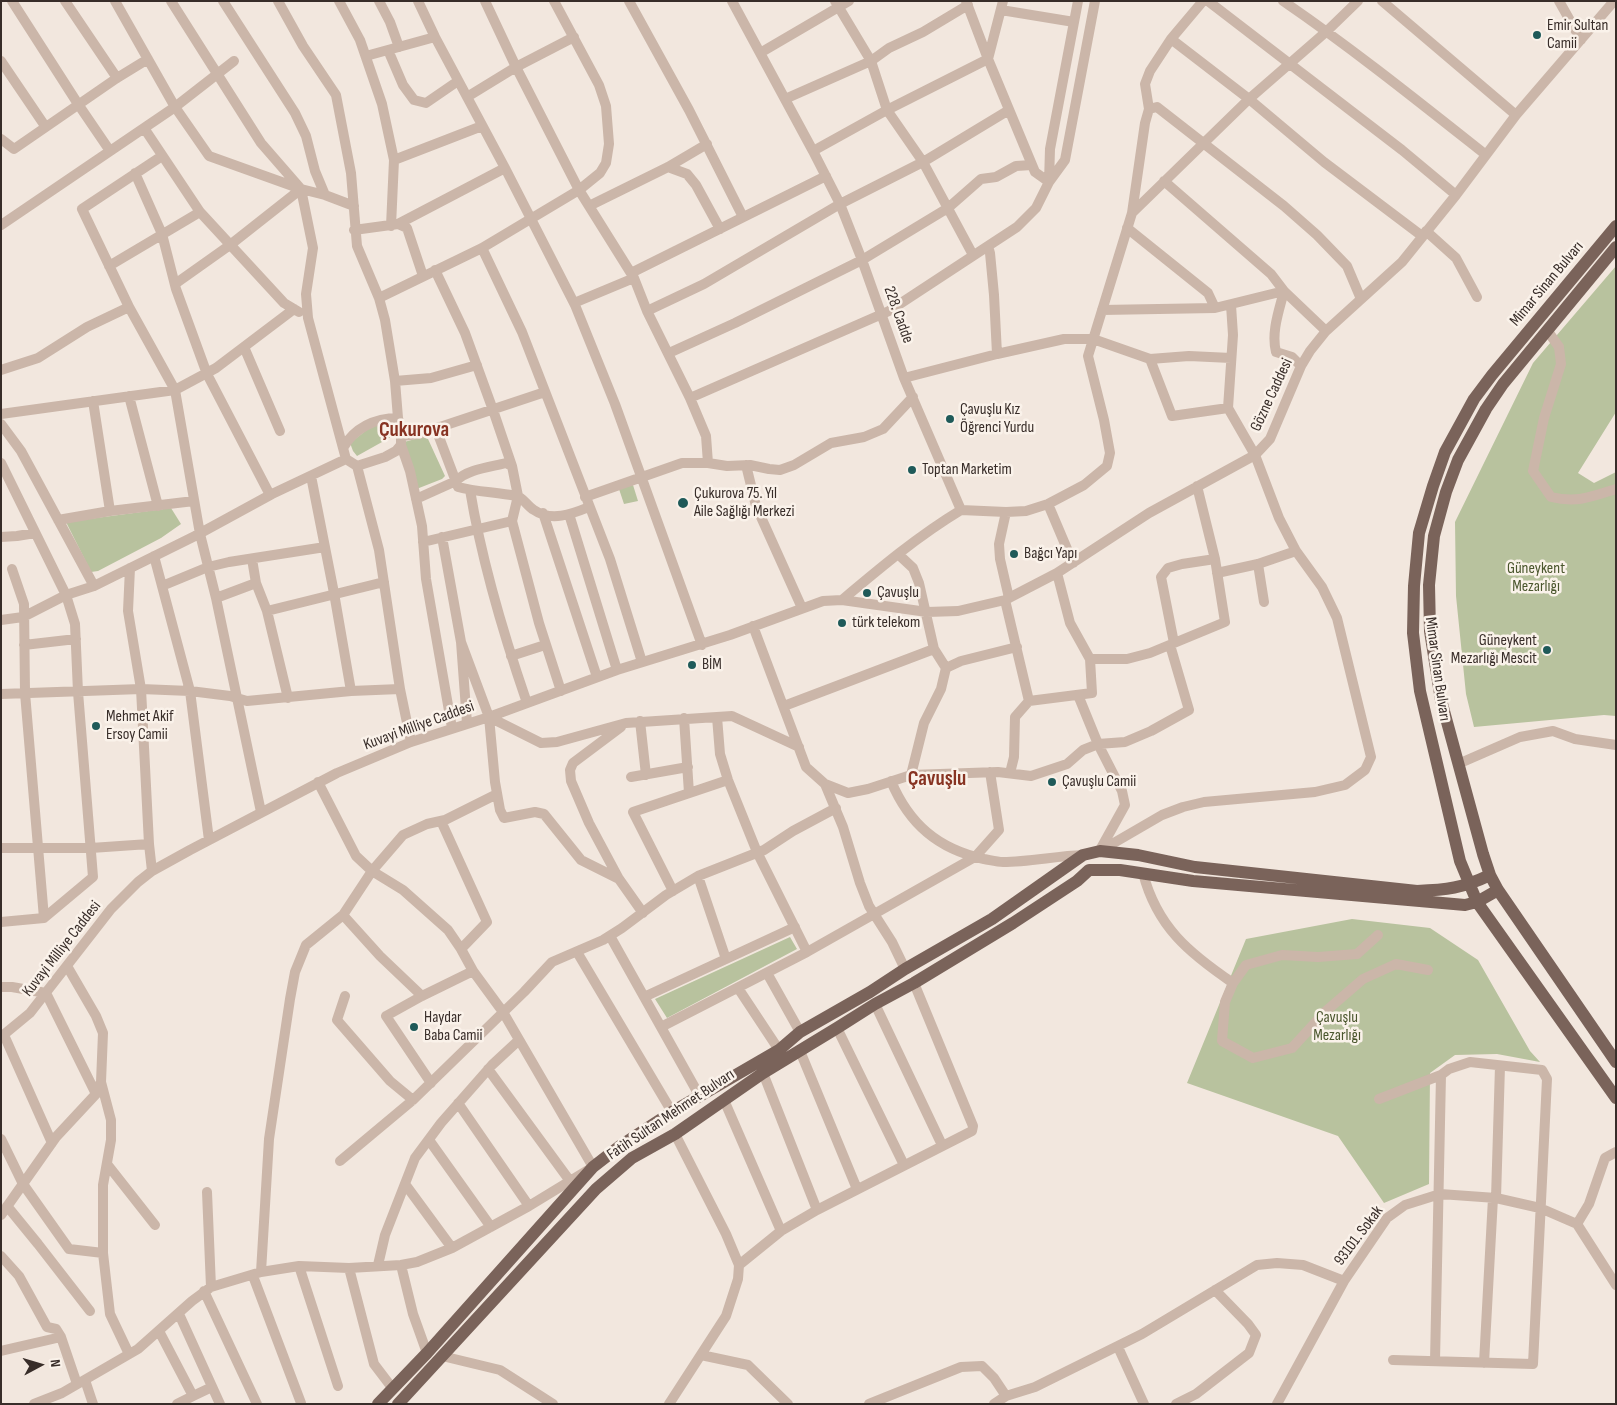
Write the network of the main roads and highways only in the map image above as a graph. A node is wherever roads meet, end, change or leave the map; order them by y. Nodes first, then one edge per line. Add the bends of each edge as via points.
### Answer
1 (1616, 226) edge
2 (1616, 247) edge
3 (1490, 875) junction
4 (1471, 885) junction
5 (1498, 890) junction
6 (1477, 902) junction
7 (1616, 1062) edge
8 (1616, 1098) edge
9 (378, 1404) edge
10 (398, 1404) edge

1 - 4 main road, Mimar Sinan Bulvarı via 1474,399 1445,452 1419,533 1412,633 1420,691 1460,861
2 - 3 main road, Mimar Sinan Bulvarı via 1502,384 1458,460 1434,536 1429,585 1430,631 1442,700
3 - 4 main road
3 - 5 main road, Mimar Sinan Bulvarı
4 - 6 main road, Mimar Sinan Bulvarı
4 - 9 main road, Fatih Sultan Mehmet Bulvarı via 1417,891 1195,867 1138,855 1100,852 1083,855 992,919 800,1032 779,1050 699,1095 593,1167
5 - 6 main road
5 - 7 main road, Mimar Sinan Bulvarı
6 - 8 main road, Mimar Sinan Bulvarı
6 - 10 main road, Fatih Sultan Mehmet Bulvarı via 1465,905 1192,881 1120,870 1089,870 1013,923 763,1073 674,1134 632,1158 596,1188

